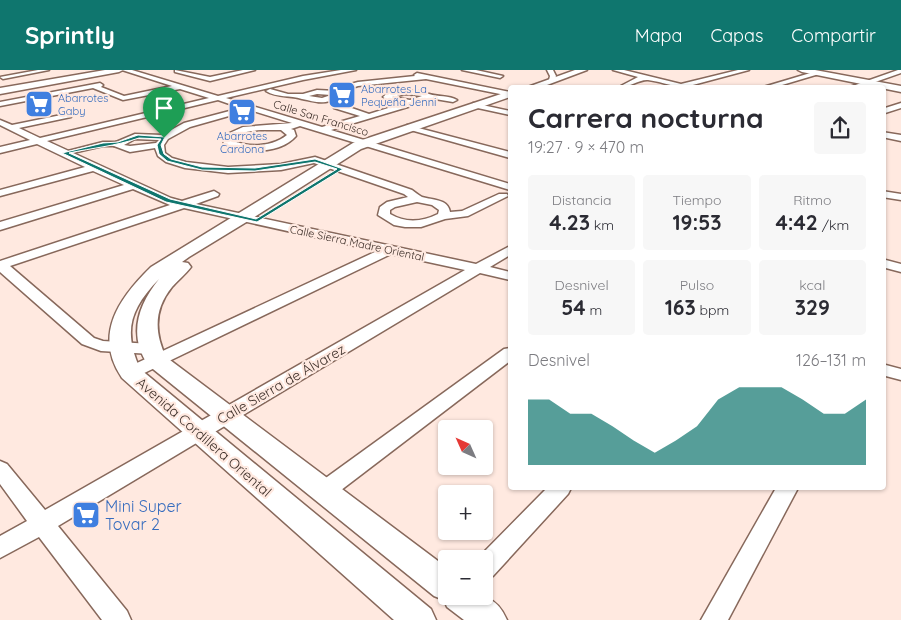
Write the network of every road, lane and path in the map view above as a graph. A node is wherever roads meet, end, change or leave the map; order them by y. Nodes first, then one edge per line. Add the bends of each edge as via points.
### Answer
1 (47, 70) edge
2 (109, 70) edge
3 (120, 70) edge
4 (125, 70) edge
5 (200, 70) edge
6 (252, 70) edge
7 (353, 70) edge
8 (470, 70) edge
9 (550, 70) edge
10 (583, 70) edge
11 (594, 70) edge
12 (616, 70) edge
13 (746, 70) edge
14 (802, 70) edge
15 (819, 71) edge
16 (173, 72) edge
17 (401, 72) dead end
18 (658, 72) dead end
19 (901, 72) edge
20 (500, 73) edge
21 (2, 76) edge
22 (643, 76) junction
23 (147, 77) junction
24 (223, 77) junction
25 (426, 77) junction
26 (210, 79) junction
27 (491, 80) dead end
28 (552, 80) junction
29 (868, 82) junction
30 (200, 83) dead end
31 (538, 85) edge
32 (552, 85) edge
33 (626, 85) edge
34 (677, 85) edge
35 (692, 85) edge
36 (772, 85) edge
37 (859, 85) edge
38 (884, 85) edge
39 (886, 85) edge
40 (96, 86) joint
41 (180, 87) junction
42 (901, 88) edge
43 (0, 90) edge
44 (270, 91) dead end
45 (334, 96) junction
46 (427, 96) junction
47 (508, 96) edge
48 (508, 97) edge
49 (33, 98) junction
50 (218, 98) junction
51 (453, 100) dead end
52 (901, 100) edge
53 (408, 102) junction
54 (0, 104) edge
55 (49, 104) dead end
56 (886, 105) edge
57 (901, 105) edge
58 (481, 106) junction
59 (250, 108) junction
60 (886, 111) edge
61 (508, 113) edge
62 (68, 115) dead end
63 (368, 116) junction
64 (0, 122) edge
65 (303, 124) junction
66 (12, 127) junction
67 (285, 129) junction
68 (415, 129) junction
69 (0, 130) edge
70 (322, 130) junction
71 (886, 135) edge
72 (901, 138) edge
73 (37, 140) junction
74 (161, 141) junction
75 (119, 144) joint
76 (364, 146) junction
77 (508, 148) edge
78 (0, 150) edge
79 (499, 152) junction
80 (64, 153) junction
81 (508, 154) edge
82 (328, 164) junction
83 (94, 168) junction
84 (133, 186) junction
85 (506, 191) edge
86 (0, 193) edge
87 (214, 194) dead end
88 (886, 195) edge
89 (901, 197) edge
90 (417, 199) junction
91 (182, 204) junction
92 (443, 216) junction
93 (250, 219) junction
94 (0, 226) edge
95 (389, 250) junction
96 (508, 251) edge
97 (886, 264) edge
98 (0, 265) edge
99 (901, 268) edge
100 (477, 269) junction
101 (508, 276) edge
102 (120, 349) junction
103 (508, 354) edge
104 (154, 355) junction
105 (886, 370) edge
106 (130, 373) junction
107 (901, 375) edge
108 (227, 415) junction
109 (197, 433) junction
110 (0, 469) edge
111 (558, 490) edge
112 (786, 490) edge
113 (324, 491) junction
114 (41, 524) junction
115 (0, 548) edge
116 (493, 559) edge
117 (438, 580) edge
118 (471, 605) edge
119 (118, 620) edge
120 (419, 620) edge
121 (490, 620) edge
122 (714, 620) edge

1 - 21 street
2 - 43 street
3 - 43 street
4 - 23 street, Calle San Francisco
5 - 24 street
6 - 24 street
7 - 50 street
8 - 20 street
9 - 28 street
10 - 28 street
11 - 32 street
12 - 22 street
13 - 35 street
14 - 15 street
15 - 29 street
15 - 36 street
16 - 23 street
16 - 26 street
17 - 25 street
18 - 22 street
19 - 29 street
20 - 27 street
22 - 33 street
22 - 34 street
23 - 41 street, Calle San Francisco
24 - 26 street
25 - 45 street via 374,81 348,87
25 - 47 street
26 - 30 street
28 - 31 street
29 - 37 street
29 - 38 street
39 - 42 street
40 - 41 street via 123,98
40 - 49 street
41 - 50 street, Calle San Francisco
44 - 45 street via 288,96 317,92
45 - 63 street via 337,106
46 - 51 street
46 - 53 street
46 - 53 street via 406,92 387,97
48 - 58 street, Avenida Cordillera Oriental
49 - 54 street
49 - 55 street
50 - 59 street, Calle San Francisco
50 - 73 street
52 - 56 street
53 - 63 street
57 - 60 street
58 - 61 street
58 - 68 street, Avenida Cordillera Oriental
59 - 65 street, Calle San Francisco
59 - 74 street via 190,124
62 - 66 street
63 - 70 street
64 - 66 street
65 - 67 street
65 - 70 street, Calle San Francisco
66 - 69 street
66 - 73 street
67 - 67 street via 240,130 226,138 226,142 242,147 268,146 289,140 291,132
68 - 76 street, Avenida Cordillera Oriental
68 - 79 street
70 - 76 street, Calle San Francisco
71 - 72 street
73 - 78 street
73 - 80 street, Calle Sierra Madre Oriental
74 - 75 street via 130,149
74 - 82 street via 161,154 169,160 202,168 255,170
75 - 80 street via 103,144
76 - 82 street, Avenida Cordillera Oriental
76 - 82 street, Avenida Cordillera Oriental
76 - 85 street, Calle San Francisco
77 - 79 street
79 - 81 street
80 - 83 street, Calle Sierra Madre Oriental
82 - 90 street via 408,192
82 - 93 street, Avenida Cordillera Oriental
83 - 84 street, Calle Sierra Madre Oriental
83 - 86 street
84 - 91 street, Calle Sierra Madre Oriental
84 - 94 street
85 - 92 street via 464,214
87 - 91 street
88 - 89 street
90 - 92 street via 440,204 445,210
90 - 92 street via 391,204 384,209 384,215 404,224 420,224
91 - 93 street, Calle Sierra Madre Oriental
91 - 98 street
93 - 95 street, Calle Sierra Madre Oriental
93 - 102 street, Avenida Cordillera Oriental via 183,253 157,271 138,290 127,308 120,329
93 - 104 street, Avenida Cordillera Oriental via 180,268 153,301 146,323 148,343
95 - 100 street, Calle Sierra Madre Oriental
95 - 104 street
96 - 100 street, Calle Sierra de Álvarez
97 - 99 street
98 - 102 street via 88,341
100 - 101 street, Calle Sierra Madre Oriental
100 - 108 street, Calle Sierra de Álvarez
102 - 104 street
102 - 106 street, Avenida Cordillera Oriental
103 - 113 street
104 - 106 street
104 - 108 street, Avenida Cordillera Oriental
105 - 107 street
106 - 109 street, Avenida Cordillera Oriental
108 - 109 street, Calle Sierra de Álvarez
108 - 113 street, Avenida Cordillera Oriental
109 - 114 street, Calle Sierra de Álvarez
109 - 120 street, Avenida Cordillera Oriental
110 - 114 street
111 - 116 street
112 - 122 street
113 - 117 street, Avenida Cordillera Oriental
114 - 115 street, Calle Sierra de Álvarez
114 - 119 street
118 - 121 street

